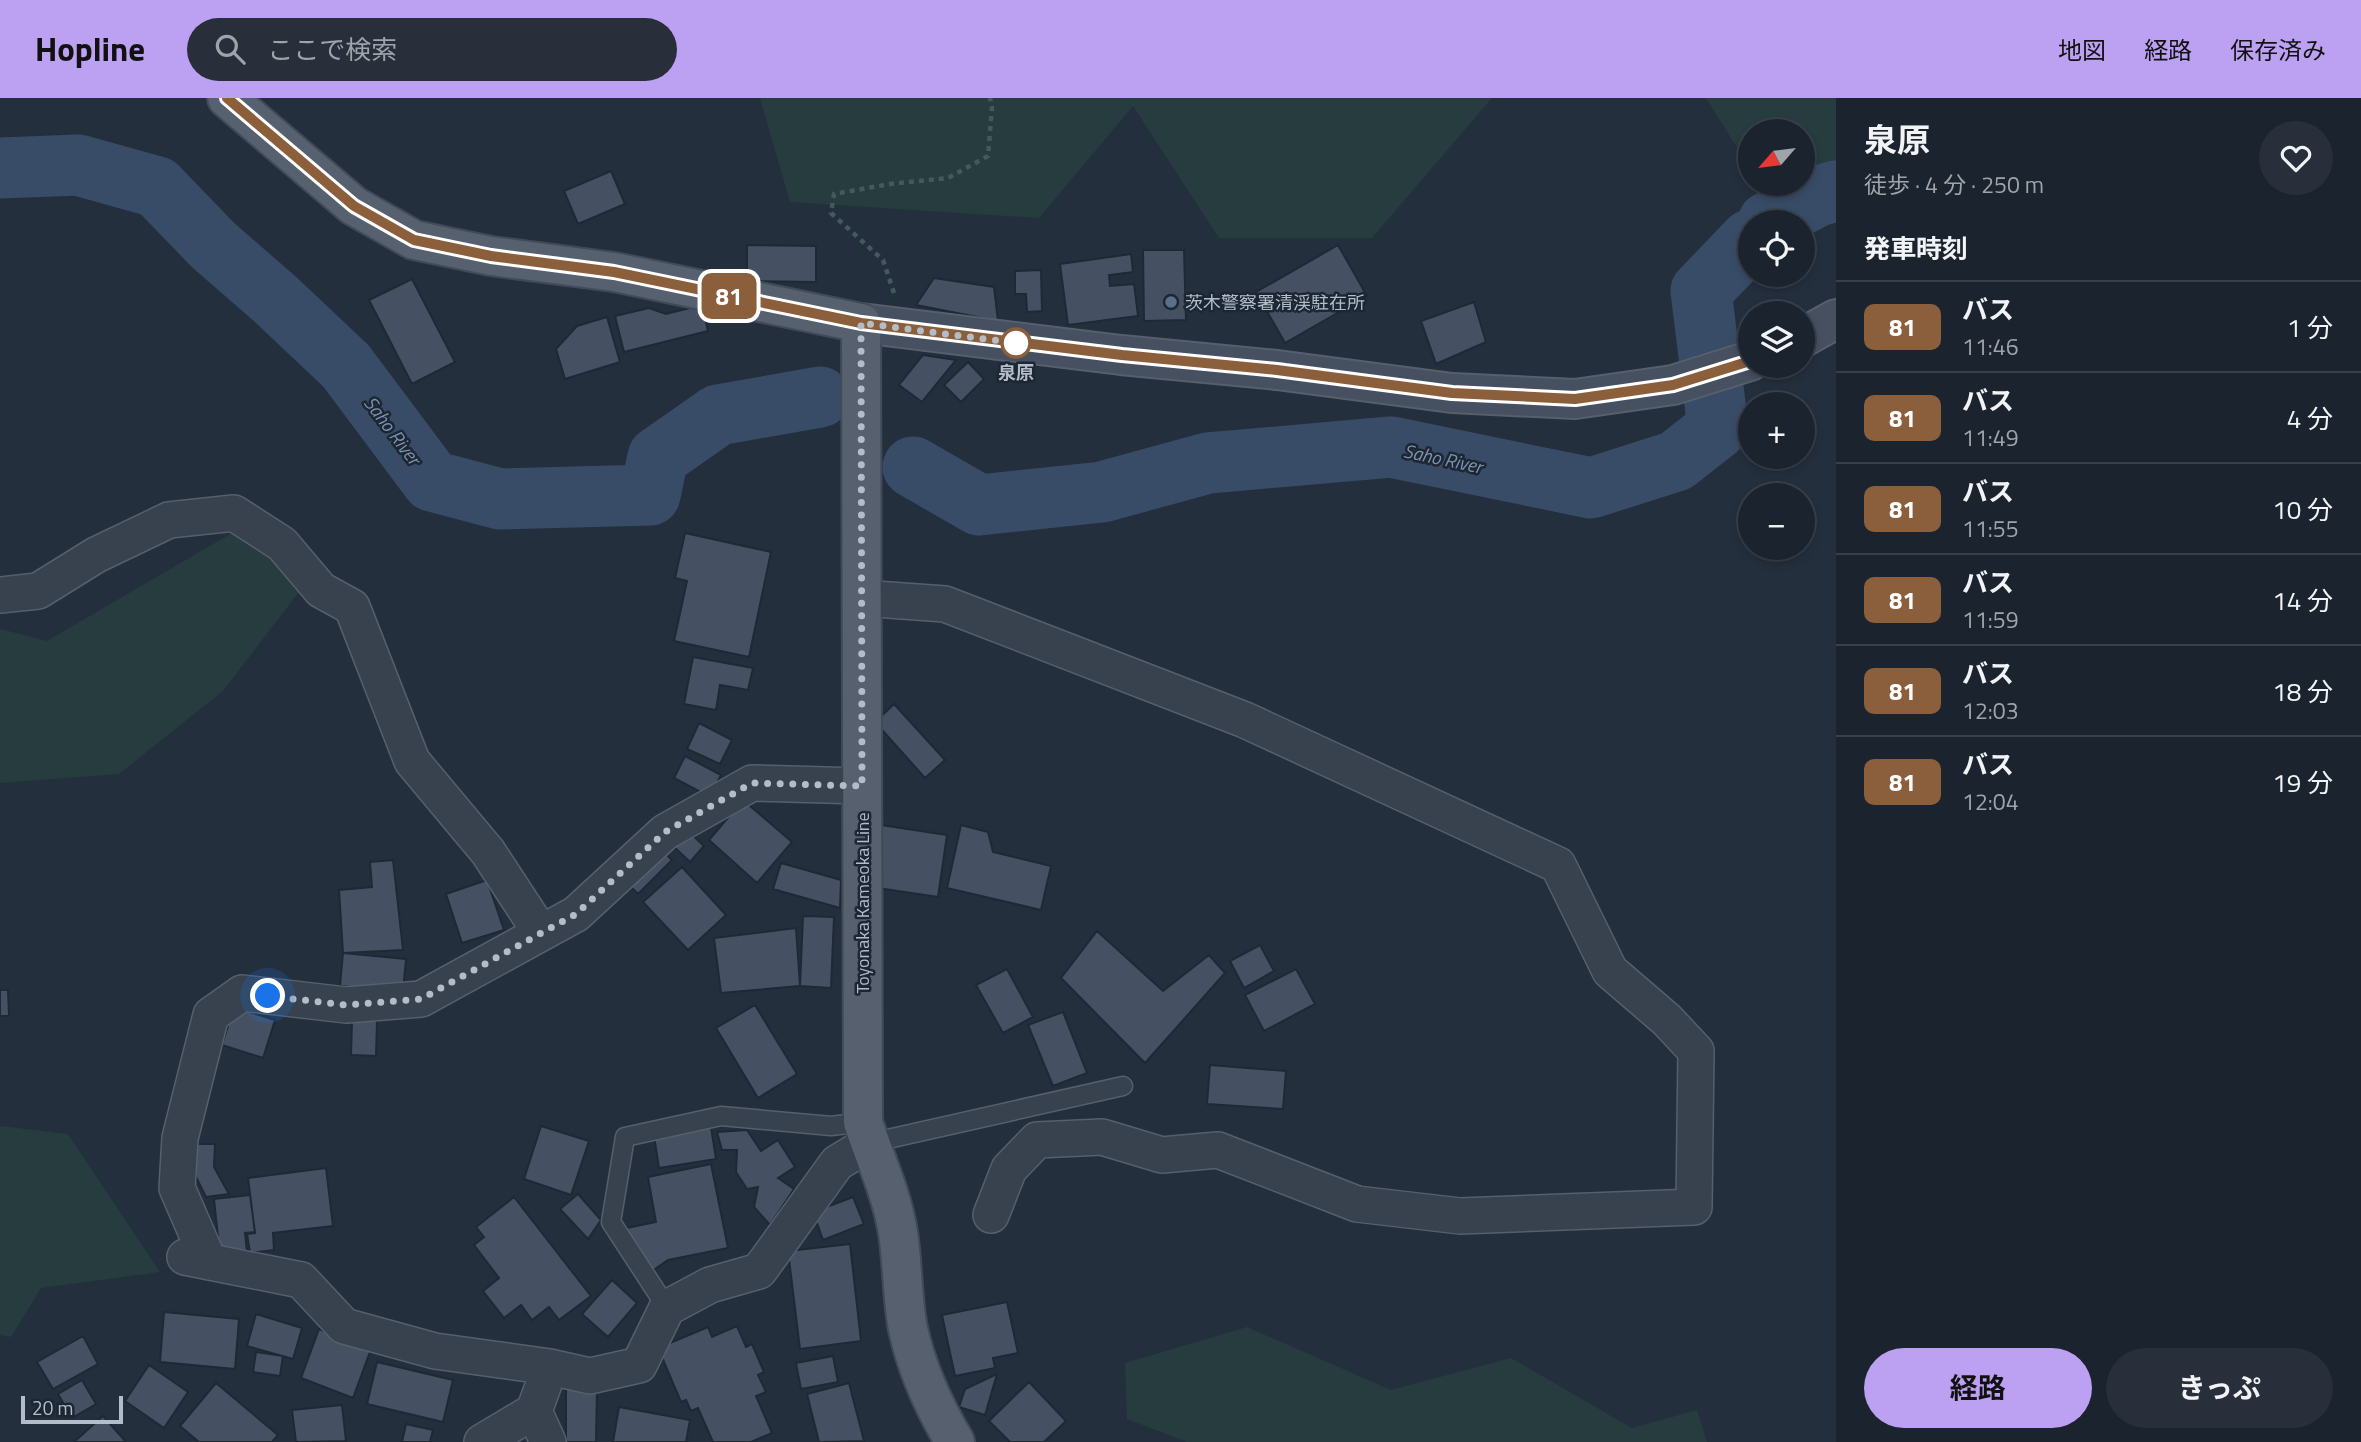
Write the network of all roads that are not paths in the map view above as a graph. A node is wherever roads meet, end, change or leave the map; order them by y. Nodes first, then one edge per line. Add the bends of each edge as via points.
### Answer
1 (227, 98) edge
2 (1836, 318) edge
3 (877, 325) junction
4 (1815, 330) edge
5 (1738, 365) edge
6 (0, 594) edge
7 (861, 598) junction
8 (862, 786) junction
9 (541, 933) junction
10 (1123, 1086) dead end
11 (866, 1132) junction
12 (991, 1215) dead end
13 (667, 1308) junction
14 (550, 1367) junction
15 (541, 1427) edge
16 (482, 1442) edge
17 (955, 1442) edge

1 - 3 main road via 354,206 414,240 491,256 614,272
2 - 4 main road
3 - 5 main road via 1452,393 1575,399 1673,385
3 - 7 main road, Toyonaka Kameoka Line
6 - 9 street via 38,591 96,555 169,520 234,513 282,544 321,590 352,607 412,761 488,852
7 - 8 main road, Toyonaka Kameoka Line
7 - 12 street via 945,604 1245,720 1558,865 1610,971 1696,1051 1694,1207 1460,1216 1370,1206 1218,1150 1162,1155 1102,1137 1037,1140 1009,1168
8 - 9 street via 752,783 665,832 576,914
8 - 11 main road, Toyonaka Kameoka Line
9 - 14 street via 421,999 346,1005 242,993 211,1016 180,1138 177,1188 196,1259 301,1280 344,1326 435,1351
10 - 11 lane
11 - 13 street via 836,1163 759,1271 710,1285
11 - 13 lane via 721,1116 625,1138 611,1222
11 - 17 main road, Toyonaka Kameoka Line via 886,1181 898,1233 908,1328 924,1384
13 - 14 street via 639,1365 590,1376
14 - 15 street
15 - 16 street

